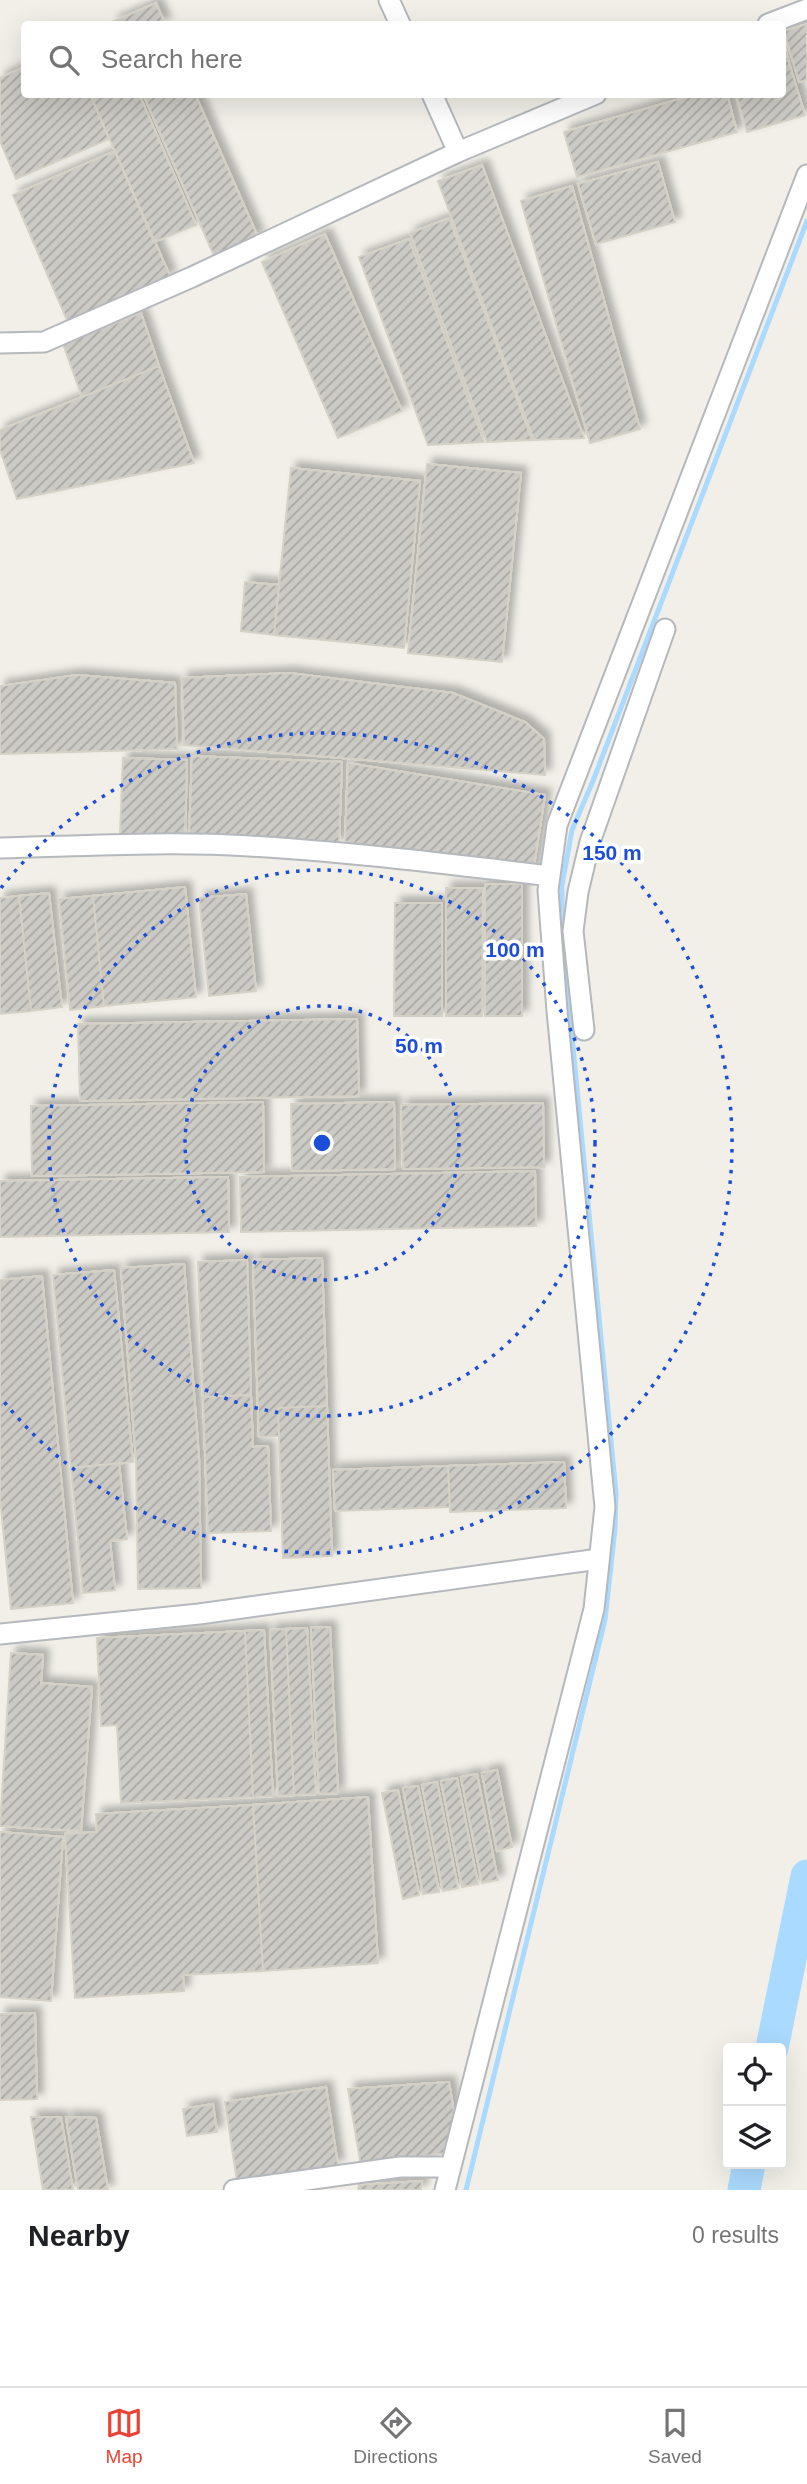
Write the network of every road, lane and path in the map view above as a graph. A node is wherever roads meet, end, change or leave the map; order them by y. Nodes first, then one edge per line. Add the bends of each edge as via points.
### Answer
1 (388, 0) edge
2 (807, 9) edge
3 (398, 21) edge
4 (776, 21) edge
5 (434, 98) edge
6 (586, 98) edge
7 (458, 152) junction
8 (807, 175) edge
9 (0, 343) edge
10 (665, 629) dead end
11 (598, 720) junction
12 (624, 730) junction
13 (0, 848) edge
14 (550, 876) junction
15 (584, 1030) dead end
16 (599, 1559) junction
17 (0, 1634) edge
18 (452, 2167) junction
19 (234, 2190) edge
20 (445, 2190) edge

1 - 3 street
2 - 4 street
5 - 7 street
6 - 7 street
7 - 9 street via 44,342
8 - 11 street
10 - 12 street
11 - 12 street
11 - 14 street via 557,825
12 - 15 street via 590,842 573,931
13 - 14 street via 247,846
14 - 16 street via 557,1011 605,1507
16 - 17 street via 199,1614
16 - 18 street via 594,1609
18 - 19 street via 400,2167
18 - 20 street

